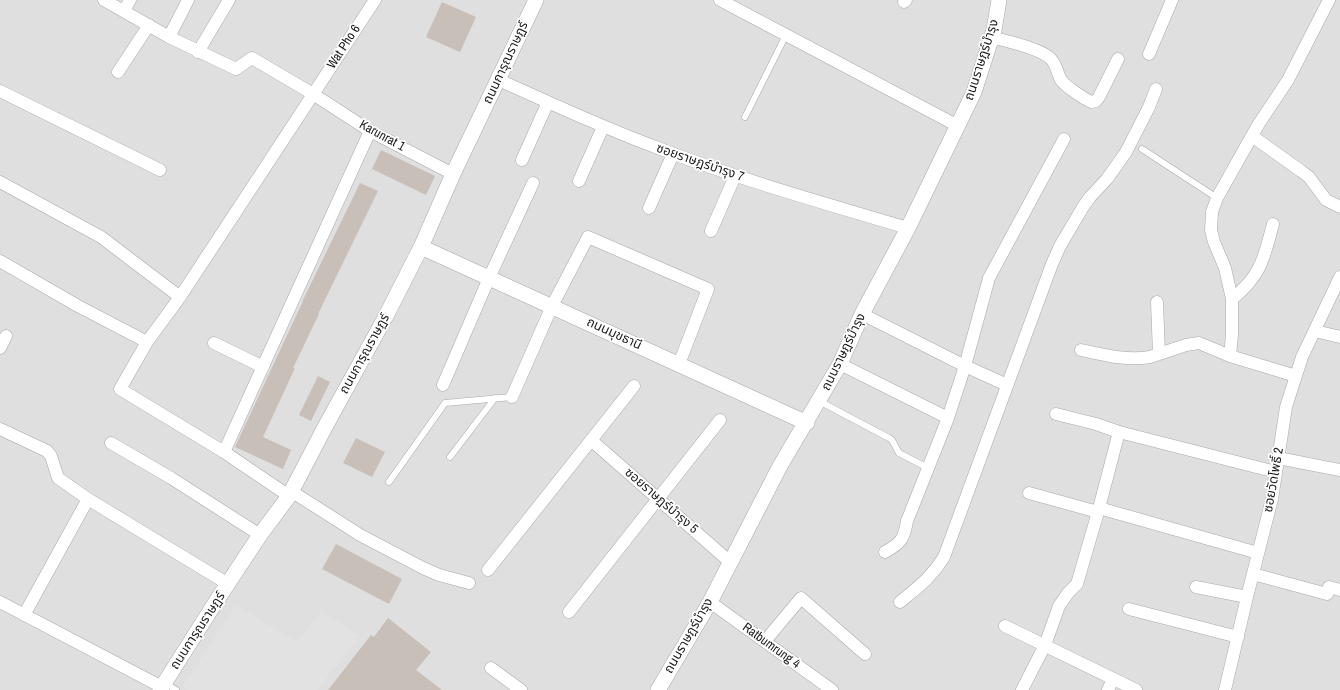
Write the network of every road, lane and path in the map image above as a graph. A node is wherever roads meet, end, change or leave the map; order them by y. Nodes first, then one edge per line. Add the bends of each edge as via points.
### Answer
1 (104, 0) edge
2 (130, 0) edge
3 (188, 0) edge
4 (229, 0) edge
5 (375, 0) edge
6 (536, 0) edge
7 (720, 0) edge
8 (999, 0) edge
9 (1172, 0) edge
10 (1329, 0) edge
11 (124, 12) junction
12 (149, 25) junction
13 (786, 35) junction
14 (169, 37) junction
15 (991, 37) junction
16 (198, 52) junction
17 (1149, 54) dead end
18 (1118, 59) dead end
19 (118, 72) dead end
20 (499, 80) junction
21 (1156, 89) dead end
22 (0, 91) edge
23 (313, 94) junction
24 (548, 102) junction
25 (745, 118) dead end
26 (958, 126) junction
27 (603, 127) junction
28 (370, 131) junction
29 (1252, 136) junction
30 (1064, 139) dead end
31 (1142, 149) dead end
32 (673, 154) junction
33 (522, 160) dead end
34 (160, 170) dead end
35 (453, 174) junction
36 (735, 176) junction
37 (579, 181) dead end
38 (0, 182) edge
39 (533, 184) dead end
40 (1217, 198) junction
41 (1340, 207) edge
42 (649, 208) dead end
43 (1273, 224) dead end
44 (908, 228) junction
45 (711, 232) dead end
46 (421, 247) junction
47 (0, 261) edge
48 (1340, 276) edge
49 (489, 278) junction
50 (180, 297) junction
51 (1232, 299) junction
52 (1157, 302) dead end
53 (552, 306) junction
54 (862, 314) junction
55 (1315, 331) junction
56 (6, 336) dead end
57 (1340, 337) edge
58 (146, 342) junction
59 (214, 343) dead end
60 (0, 348) edge
61 (1081, 350) dead end
62 (1159, 354) junction
63 (1230, 356) junction
64 (679, 364) junction
65 (840, 364) junction
66 (965, 366) junction
67 (263, 367) junction
68 (1296, 376) junction
69 (443, 385) dead end
70 (1007, 385) junction
71 (634, 386) dead end
72 (512, 397) joint
73 (495, 398) junction
74 (819, 401) junction
75 (1056, 414) dead end
76 (948, 418) junction
77 (720, 420) dead end
78 (807, 423) junction
79 (0, 430) edge
80 (1119, 432) junction
81 (591, 440) junction
82 (111, 443) dead end
83 (224, 452) junction
84 (450, 457) dead end
85 (1278, 458) junction
86 (928, 468) junction
87 (1340, 470) edge
88 (1276, 472) junction
89 (389, 482) dead end
90 (1029, 493) dead end
91 (290, 494) junction
92 (88, 499) junction
93 (658, 499) junction
94 (1098, 510) junction
95 (260, 535) junction
96 (885, 552) dead end
97 (1258, 553) junction
98 (730, 562) junction
99 (488, 570) dead end
100 (1253, 574) junction
101 (469, 583) dead end
102 (228, 584) junction
103 (1196, 587) dead end
104 (1340, 590) edge
105 (1247, 597) junction
106 (0, 602) edge
107 (710, 602) junction
108 (900, 602) dead end
109 (1129, 609) dead end
110 (569, 612) dead end
111 (24, 614) junction
112 (1005, 626) dead end
113 (1238, 637) junction
114 (765, 642) junction
115 (1045, 645) junction
116 (865, 654) dead end
117 (491, 668) dead end
118 (1113, 679) junction
119 (166, 687) edge
120 (521, 690) edge
121 (658, 690) edge
122 (832, 690) edge
123 (1022, 690) edge
124 (1108, 690) edge
125 (1136, 690) edge
126 (1225, 690) edge

1 - 11 street
2 - 11 street
3 - 14 street
4 - 16 street
5 - 23 street, Wat Pho 6
6 - 20 street, ถนนการุณราษฏร์
7 - 13 street
8 - 15 street, ถนนราษฎร์บำรุง
9 - 17 street
10 - 29 street via 1288,80
11 - 12 street
12 - 14 street
12 - 19 street
13 - 25 lane
13 - 26 street
14 - 16 street
15 - 18 street via 1024,46 1047,56 1064,82 1091,102 1095,102 1099,97
15 - 26 street, ถนนราษฎร์บำรุง via 974,92
16 - 23 street, Karunrat 1 via 236,69 252,58
20 - 24 street, ซอยราษฎร์บำรุง 7
20 - 35 street, ถนนการุณราษฏร์
21 - 70 street via 1126,152 1090,197 1060,246
22 - 34 street
23 - 28 street, Karunrat 1
23 - 50 street, Wat Pho 6
24 - 27 street, ซอยราษฎร์บำรุง 7
24 - 33 street
26 - 44 street, ถนนราษฎร์บำรุง
27 - 32 street, ซอยราษฎร์บำรุง 7
27 - 37 street
28 - 35 street, Karunrat 1
28 - 67 street
29 - 40 street
29 - 41 street via 1309,177 1326,200
30 - 66 street via 989,278
31 - 40 lane
32 - 36 street, ซอยราษฎร์บำรุง 7
32 - 42 street
35 - 46 street, ถนนการุณราษฏร์
36 - 44 street, ซอยราษฎร์บำรุง 7
36 - 45 street
38 - 50 street via 101,237
39 - 49 street
40 - 51 street via 1212,212 1211,230 1225,268
43 - 51 street via 1255,277
44 - 54 street, ถนนราษฎร์บำรุง
46 - 49 street, ถนนมุขธานี
46 - 91 street, ถนนการุณราษฏร์
47 - 58 street
48 - 55 street, ซอยวัดโพธิ์ 2
49 - 53 street, ถนนมุขธานี
49 - 69 street
50 - 58 street, Wat Pho 6
51 - 63 street
52 - 62 street
53 - 64 street, ถนนมุขธานี
53 - 64 street via 588,237 708,289
53 - 72 street
54 - 65 street, ถนนราษฎร์บำรุง
54 - 66 street
55 - 57 street
55 - 68 street, ซอยวัดโพธิ์ 2
56 - 60 street
58 - 83 street, Wat Pho 6 via 120,389
59 - 67 street
61 - 62 street via 1134,358
62 - 63 street via 1199,343
63 - 68 street
64 - 78 street, ถนนมุขธานี
65 - 74 street, ถนนราษฎร์บำรุง
65 - 76 street
66 - 70 street
66 - 76 street
67 - 83 street
68 - 85 street, ซอยวัดโพธิ์ 2 via 1286,407
70 - 108 street via 944,557 926,581
71 - 81 street
72 - 73 lane
73 - 84 lane
73 - 89 lane via 445,403
74 - 78 street, ถนนราษฎร์บำรุง
74 - 86 lane via 889,438 898,453
75 - 80 street
76 - 86 street
77 - 93 street
78 - 98 street, ถนนราษฎร์บำรุง via 780,466
79 - 92 street via 47,451 58,478
80 - 88 street
80 - 94 street
81 - 93 street, ซอยราษฎร์บำรุง 5
81 - 99 street
82 - 95 street
83 - 91 street
85 - 87 street
85 - 88 street, ซอยวัดโพธิ์ 2
86 - 96 street via 907,521 905,533 898,544
88 - 97 street, ซอยวัดโพธิ์ 2
90 - 94 street
91 - 95 street, ถนนการุณราษฏร์
91 - 101 street via 360,535 439,575
92 - 102 street
92 - 111 street
93 - 98 street, ซอยราษฎร์บำรุง 5
93 - 110 street
94 - 97 street
94 - 115 street via 1077,584 1059,606
95 - 102 street, ถนนการุณราษฏร์
97 - 100 street, ซอยวัดโพธิ์ 2
98 - 107 street, ถนนราษฎร์บำรุง
100 - 104 street via 1327,594 1329,587
100 - 105 street, ซอยวัดโพธิ์ 2
102 - 119 street, ถนนการุณราษฏร์
103 - 105 street
105 - 113 street, ซอยวัดโพธิ์ 2
106 - 111 street
107 - 114 street, Ratbumrung 4
107 - 121 street, ถนนราษฎร์บำรุง
109 - 113 street
111 - 119 street
112 - 115 street
113 - 126 street, ซอยวัดโพธิ์ 2
114 - 116 street via 801,598
114 - 122 street, Ratbumrung 4
115 - 118 street
115 - 123 street
117 - 120 street
118 - 124 street
118 - 125 street

